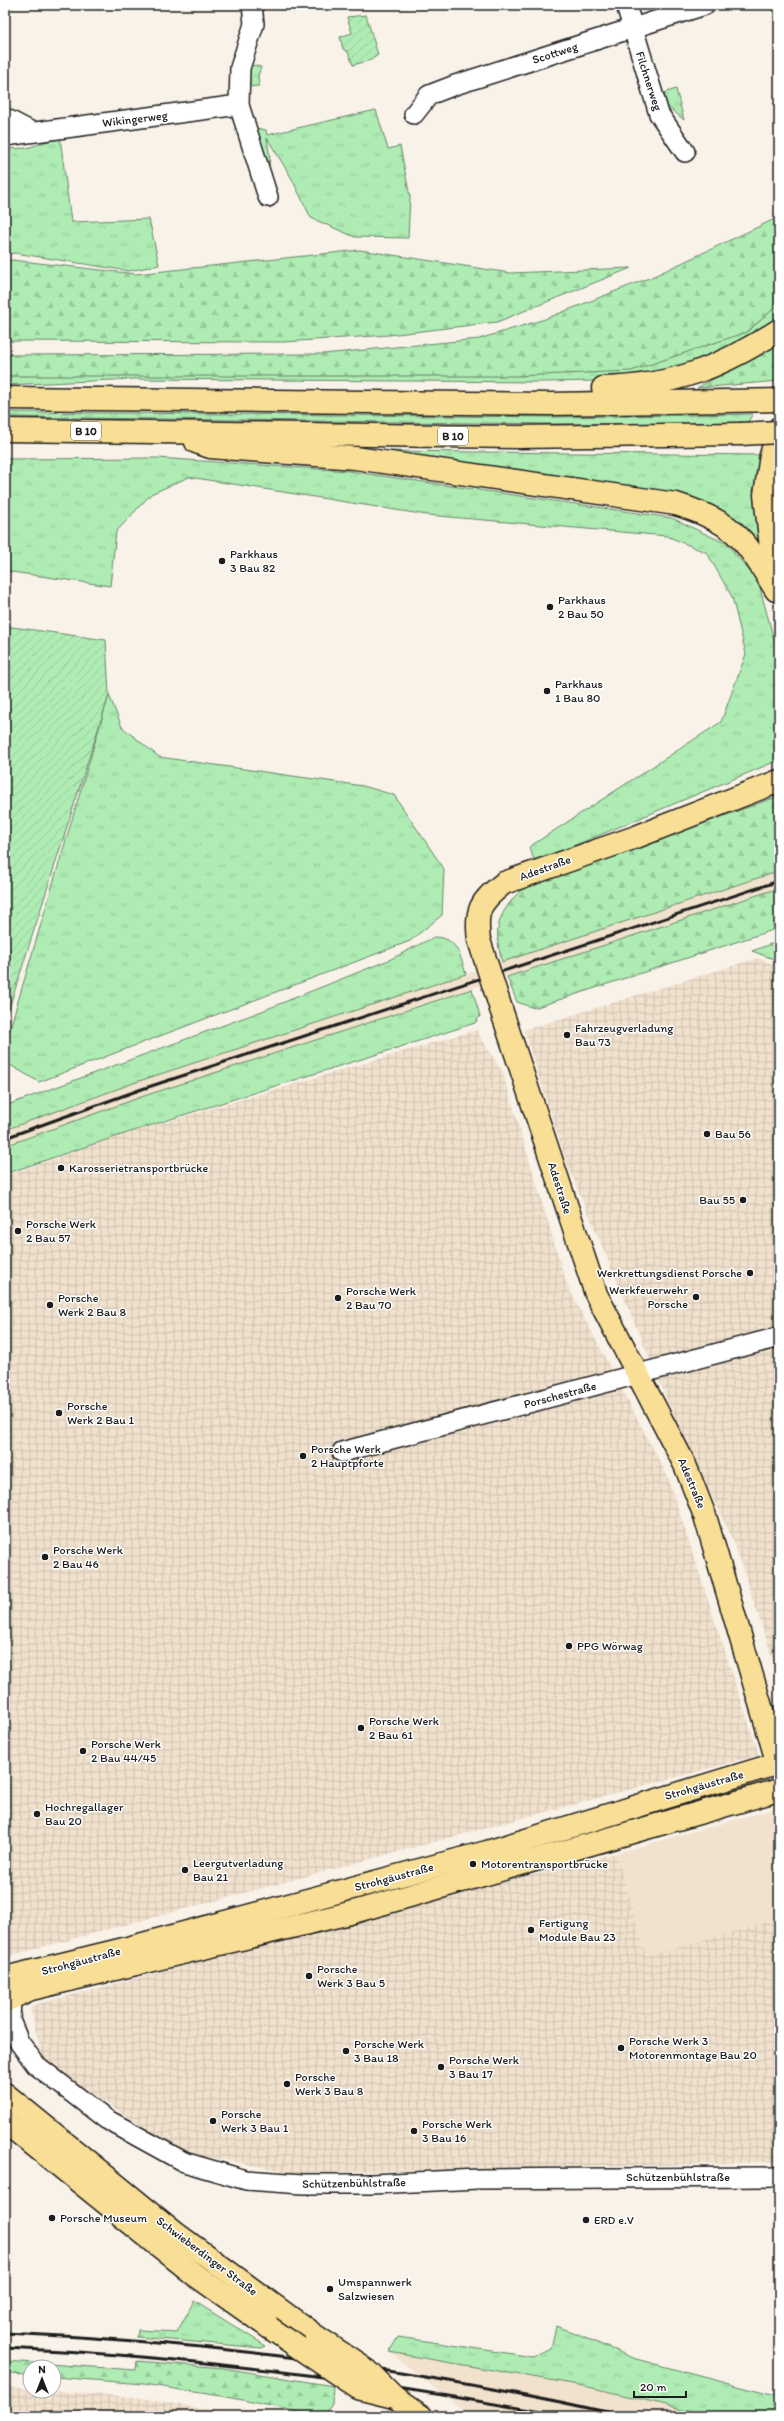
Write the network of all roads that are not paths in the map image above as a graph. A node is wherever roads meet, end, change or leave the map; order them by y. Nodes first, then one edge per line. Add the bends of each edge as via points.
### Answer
1 (252, 5) edge
2 (626, 5) edge
3 (705, 5) edge
4 (632, 28) junction
5 (238, 105) junction
6 (414, 114) dead end
7 (5, 118) edge
8 (32, 132) junction
9 (5, 136) edge
10 (685, 152) dead end
11 (268, 197) dead end
12 (779, 330) edge
13 (5, 398) edge
14 (773, 400) edge
15 (550, 404) junction
16 (779, 428) edge
17 (5, 430) edge
18 (166, 432) junction
19 (779, 432) edge
20 (778, 595) edge
21 (779, 781) edge
22 (779, 1337) edge
23 (637, 1374) junction
24 (342, 1452) dead end
25 (778, 1764) edge
26 (779, 1790) edge
27 (7, 1992) edge
28 (5, 2094) edge
29 (5, 2122) edge
30 (779, 2177) edge
31 (394, 2397) junction
32 (421, 2416) edge

1 - 5 street via 254,24 240,68
2 - 4 street, Filchnerweg
3 - 4 street, Scottweg
4 - 6 street, Scottweg via 444,89 429,95
4 - 10 street, Filchnerweg via 659,114
5 - 8 street, Wikingerweg
5 - 11 street
7 - 8 street
8 - 9 street, Wikingerweg
12 - 15 main road via 719,364 666,383 589,389
13 - 15 main road
14 - 15 main road
16 - 20 main road via 771,455 765,495
17 - 18 main road, B 10
18 - 19 main road, B 10, bridge via 517,437
18 - 20 main road via 210,447 355,458 676,504 704,513 736,532 750,549
21 - 23 main road, Adestraße, bridge via 636,837 504,883 487,896 476,920 479,940 501,1009 596,1294
22 - 23 street, Porschestraße
23 - 24 street, Porschestraße
23 - 25 main road, Adestraße via 685,1465 705,1516
25 - 27 main road, Strohgäustraße via 487,1852 128,1948
26 - 27 main road, Strohgäustraße via 350,1913 31,1989
27 - 30 street, Schützenbühlstraße via 10,2020 19,2042 36,2065 106,2119 184,2162 246,2180 303,2184 371,2184 478,2179
28 - 31 main road, Schwieberdinger Straße, bridge via 174,2232 317,2337 368,2371
29 - 31 main road, Schwieberdinger Straße, bridge via 195,2275 358,2388
31 - 32 main road, Schwieberdinger Straße

